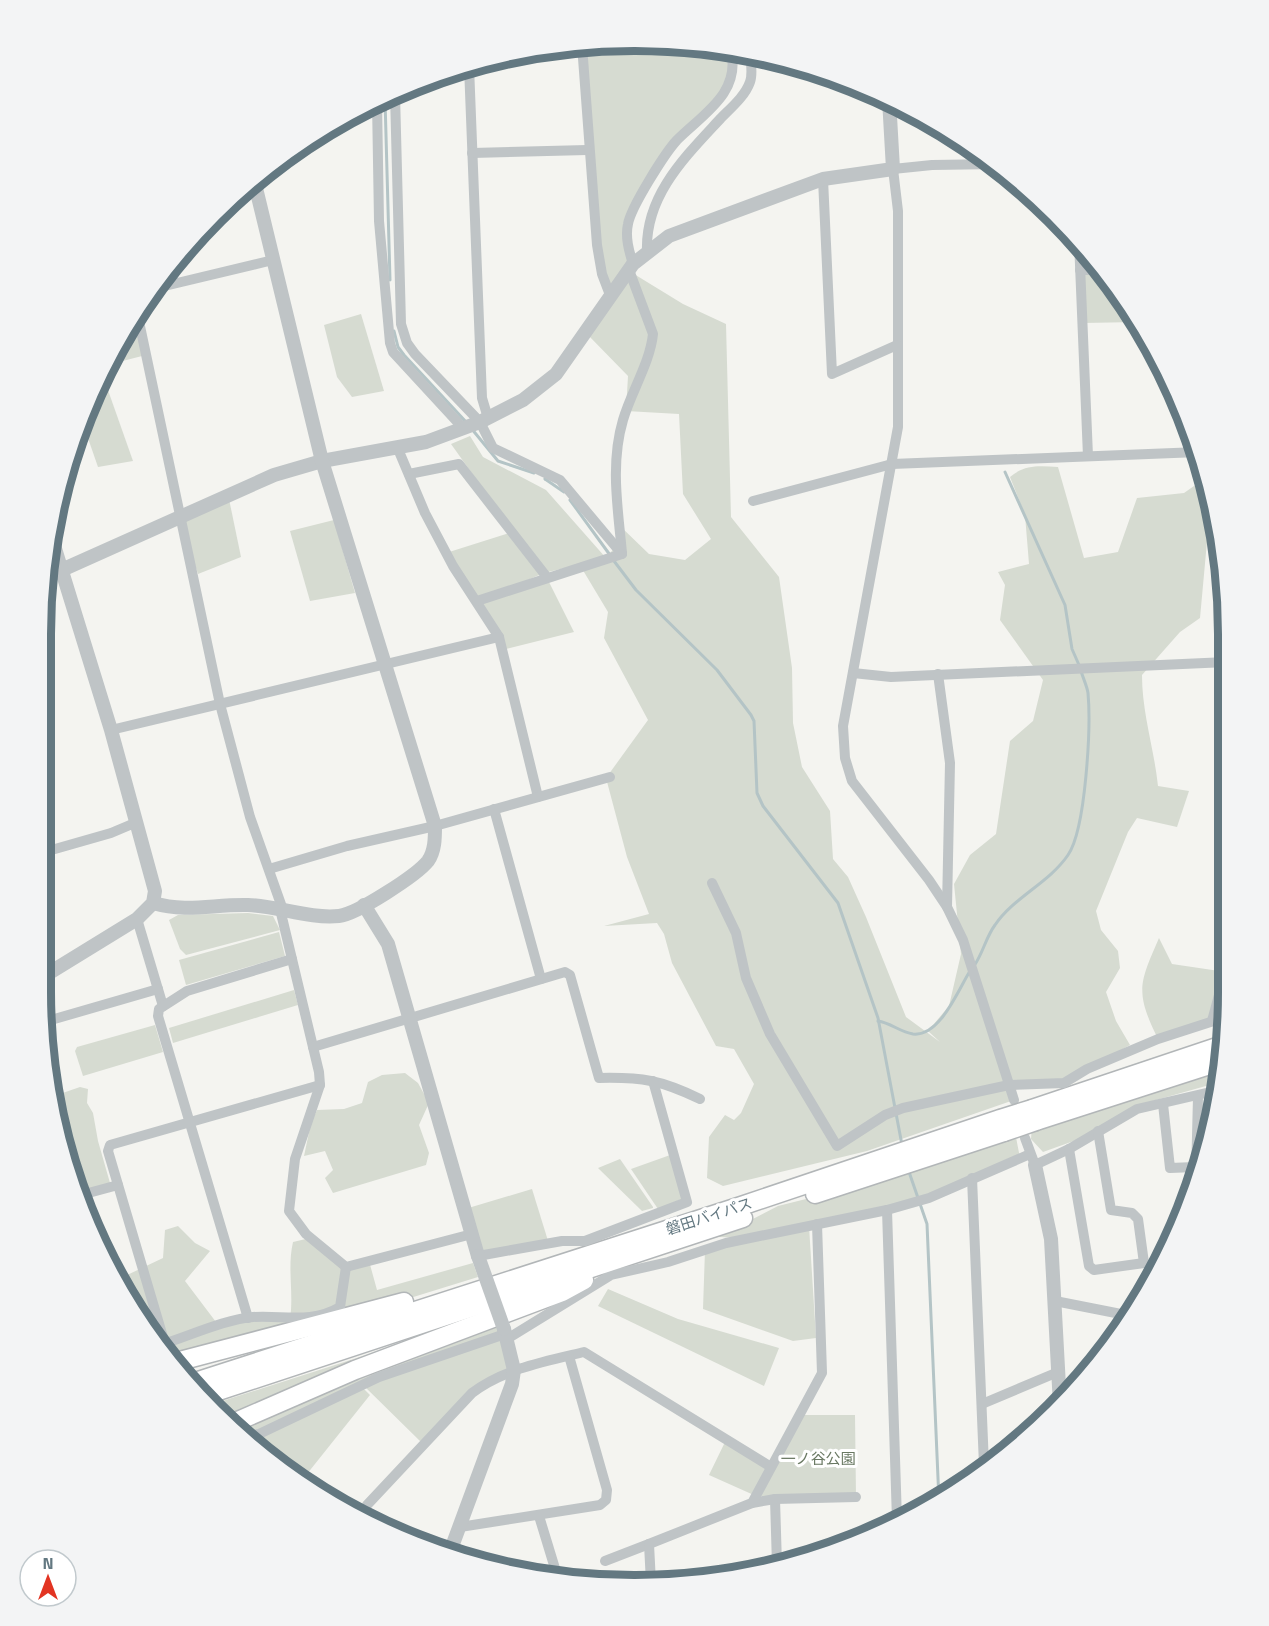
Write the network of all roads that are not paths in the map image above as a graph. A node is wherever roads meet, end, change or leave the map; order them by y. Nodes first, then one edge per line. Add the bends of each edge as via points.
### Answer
1 (582, 53) edge
2 (733, 60) edge
3 (750, 63) edge
4 (469, 75) edge
5 (395, 102) edge
6 (890, 109) edge
7 (377, 110) edge
8 (587, 150) junction
9 (472, 153) junction
10 (980, 164) edge
11 (893, 168) junction
12 (824, 179) junction
13 (257, 191) edge
14 (647, 251) junction
15 (1080, 258) edge
16 (273, 260) junction
17 (631, 267) junction
18 (1080, 270) junction
19 (1090, 270) edge
20 (167, 285) edge
21 (610, 296) junction
22 (140, 325) edge
23 (897, 345) junction
24 (484, 420) junction
25 (464, 429) junction
26 (398, 449) junction
27 (1189, 452) edge
28 (1088, 456) junction
29 (322, 461) junction
30 (892, 464) junction
31 (408, 474) junction
32 (753, 501) dead end
33 (178, 517) junction
34 (57, 554) edge
35 (622, 554) junction
36 (62, 568) junction
37 (55, 572) edge
38 (546, 576) junction
39 (477, 602) junction
40 (499, 637) junction
41 (1218, 662) edge
42 (386, 664) junction
43 (853, 673) junction
44 (938, 674) junction
45 (219, 704) junction
46 (111, 730) junction
47 (610, 777) dead end
48 (538, 798) junction
49 (494, 809) junction
50 (137, 822) junction
51 (435, 826) junction
52 (51, 850) edge
53 (269, 869) junction
54 (712, 883) dead end
55 (153, 903) junction
56 (364, 905) junction
57 (947, 907) junction
58 (282, 910) junction
59 (137, 919) junction
60 (292, 959) junction
61 (51, 971) edge
62 (541, 979) junction
63 (158, 989) junction
64 (1218, 1000) edge
65 (163, 1006) junction
66 (411, 1018) junction
67 (52, 1020) edge
68 (1217, 1020) edge
69 (1212, 1022) junction
70 (313, 1047) junction
71 (1215, 1048) edge
72 (1213, 1063) edge
73 (653, 1081) junction
74 (320, 1085) junction
75 (1009, 1085) junction
76 (1209, 1093) edge
77 (1197, 1097) junction
78 (700, 1099) dead end
79 (1014, 1100) dead end
80 (1162, 1104) junction
81 (1034, 1115) junction
82 (190, 1122) junction
83 (1098, 1131) junction
84 (1025, 1138) dead end
85 (1069, 1149) junction
86 (1196, 1149) edge
87 (1032, 1159) junction
88 (1189, 1171) edge
89 (972, 1178) junction
90 (118, 1185) junction
91 (87, 1193) edge
92 (887, 1210) junction
93 (817, 1224) junction
94 (472, 1234) junction
95 (632, 1248) junction
96 (478, 1256) junction
97 (346, 1267) junction
98 (1055, 1301) junction
99 (1121, 1314) edge
100 (248, 1318) junction
101 (160, 1331) edge
102 (505, 1334) junction
103 (169, 1343) edge
104 (568, 1356) junction
105 (183, 1360) edge
106 (514, 1370) junction
107 (1058, 1371) junction
108 (200, 1380) edge
109 (1059, 1391) edge
110 (212, 1393) edge
111 (982, 1404) junction
112 (240, 1420) edge
113 (255, 1435) edge
114 (984, 1459) edge
115 (771, 1467) junction
116 (856, 1497) dead end
117 (775, 1499) junction
118 (752, 1503) junction
119 (367, 1505) dead end
120 (897, 1513) edge
121 (539, 1516) junction
122 (460, 1527) junction
123 (649, 1544) junction
124 (453, 1546) edge
125 (773, 1558) edge
126 (605, 1561) dead end
127 (555, 1570) edge
128 (651, 1575) edge

1 - 8 street
2 - 17 street via 731,82 721,99 676,142 628,221
3 - 14 street via 751,81 743,95 680,162 663,187 650,220
4 - 9 street
5 - 24 street via 401,324 415,354
6 - 11 street
7 - 25 street via 379,221 390,343 393,352
8 - 9 street
8 - 21 street via 597,245
9 - 24 street
10 - 11 street
11 - 12 street
11 - 23 street via 898,211
12 - 14 street via 691,226
12 - 23 street via 832,374
13 - 16 street
14 - 17 street
15 - 18 street
16 - 20 street
16 - 29 street
17 - 21 street
17 - 35 street via 653,334 617,442 615,469
18 - 19 street
18 - 28 street
21 - 24 street via 556,374 523,400
22 - 33 street
23 - 30 street via 898,427
24 - 25 street
24 - 35 street via 493,448 560,480
25 - 26 street
26 - 29 street
26 - 31 street
27 - 28 street
28 - 30 street
29 - 33 street via 240,489
29 - 42 street
30 - 32 street
30 - 43 street
31 - 38 street via 459,464
31 - 39 street via 453,566
33 - 36 street
33 - 45 street
34 - 36 street
35 - 38 street
36 - 37 street
36 - 46 street
38 - 39 street
39 - 40 street
40 - 42 street
40 - 48 street
41 - 44 street
42 - 45 street
42 - 51 street
43 - 44 street via 891,677
43 - 57 street via 843,726 845,758 852,782
44 - 57 street via 950,763
45 - 46 street
45 - 53 street via 250,817
46 - 50 street
47 - 48 street
48 - 49 street
49 - 51 street
49 - 62 street
50 - 52 street via 111,834
50 - 55 street via 152,874
51 - 53 street
51 - 56 street via 429,860 419,871
53 - 58 street
54 - 75 street via 736,933 746,978 770,1034 837,1146 903,1108
55 - 58 street via 176,909 249,905
55 - 59 street
56 - 58 street via 339,916
56 - 66 street via 388,944
57 - 75 street via 963,940
58 - 60 street
59 - 61 street
59 - 63 street
60 - 65 street via 187,991
60 - 70 street
62 - 66 street
62 - 73 street via 565,972 570,975 599,1078 641,1077
63 - 65 street
63 - 67 street
64 - 69 street
65 - 82 street via 158,1016
66 - 70 street
66 - 94 street
68 - 69 street
69 - 75 street via 1158,1039 1064,1083
70 - 74 street
71 - 81 highway, 磐田バイパス
72 - 81 highway, 磐田バイパス
73 - 78 street
73 - 96 street via 687,1202 585,1241 562,1241
74 - 82 street
74 - 97 street via 295,1160 289,1211 306,1234
75 - 79 street
76 - 77 street
77 - 80 street
77 - 86 street
80 - 83 street via 1137,1109
80 - 88 street via 1170,1168
81 - 95 highway, 磐田バイパス, bridge
82 - 90 street via 110,1145 108,1151
82 - 100 street
83 - 85 street
83 - 85 street via 1111,1210 1132,1213 1138,1219 1144,1263 1094,1270 1089,1266
84 - 87 street
85 - 87 street
87 - 89 street
87 - 98 street via 1051,1239
89 - 92 street via 929,1198
89 - 111 street
90 - 91 street
90 - 101 street
92 - 93 street
92 - 120 street
93 - 102 street via 726,1243 611,1275
93 - 115 street via 822,1373
94 - 96 street
94 - 97 street
95 - 105 highway via 572,1252 389,1306
95 - 108 highway, 磐田バイパス
95 - 110 highway, 磐田バイパス
95 - 112 highway via 562,1292 355,1370
96 - 102 street, bridge
97 - 100 street via 340,1306 328,1313 296,1319
98 - 99 street
98 - 107 street
100 - 103 street
102 - 106 street
102 - 113 street via 379,1377
104 - 106 street
104 - 115 street via 584,1352
104 - 121 street via 607,1490 606,1500 600,1505
106 - 119 street via 471,1393
106 - 122 street
107 - 109 street
107 - 111 street
111 - 114 street
115 - 118 street
116 - 117 street
117 - 118 street
117 - 125 street
118 - 123 street
121 - 122 street
121 - 127 street
122 - 124 street
123 - 126 street
123 - 128 street

